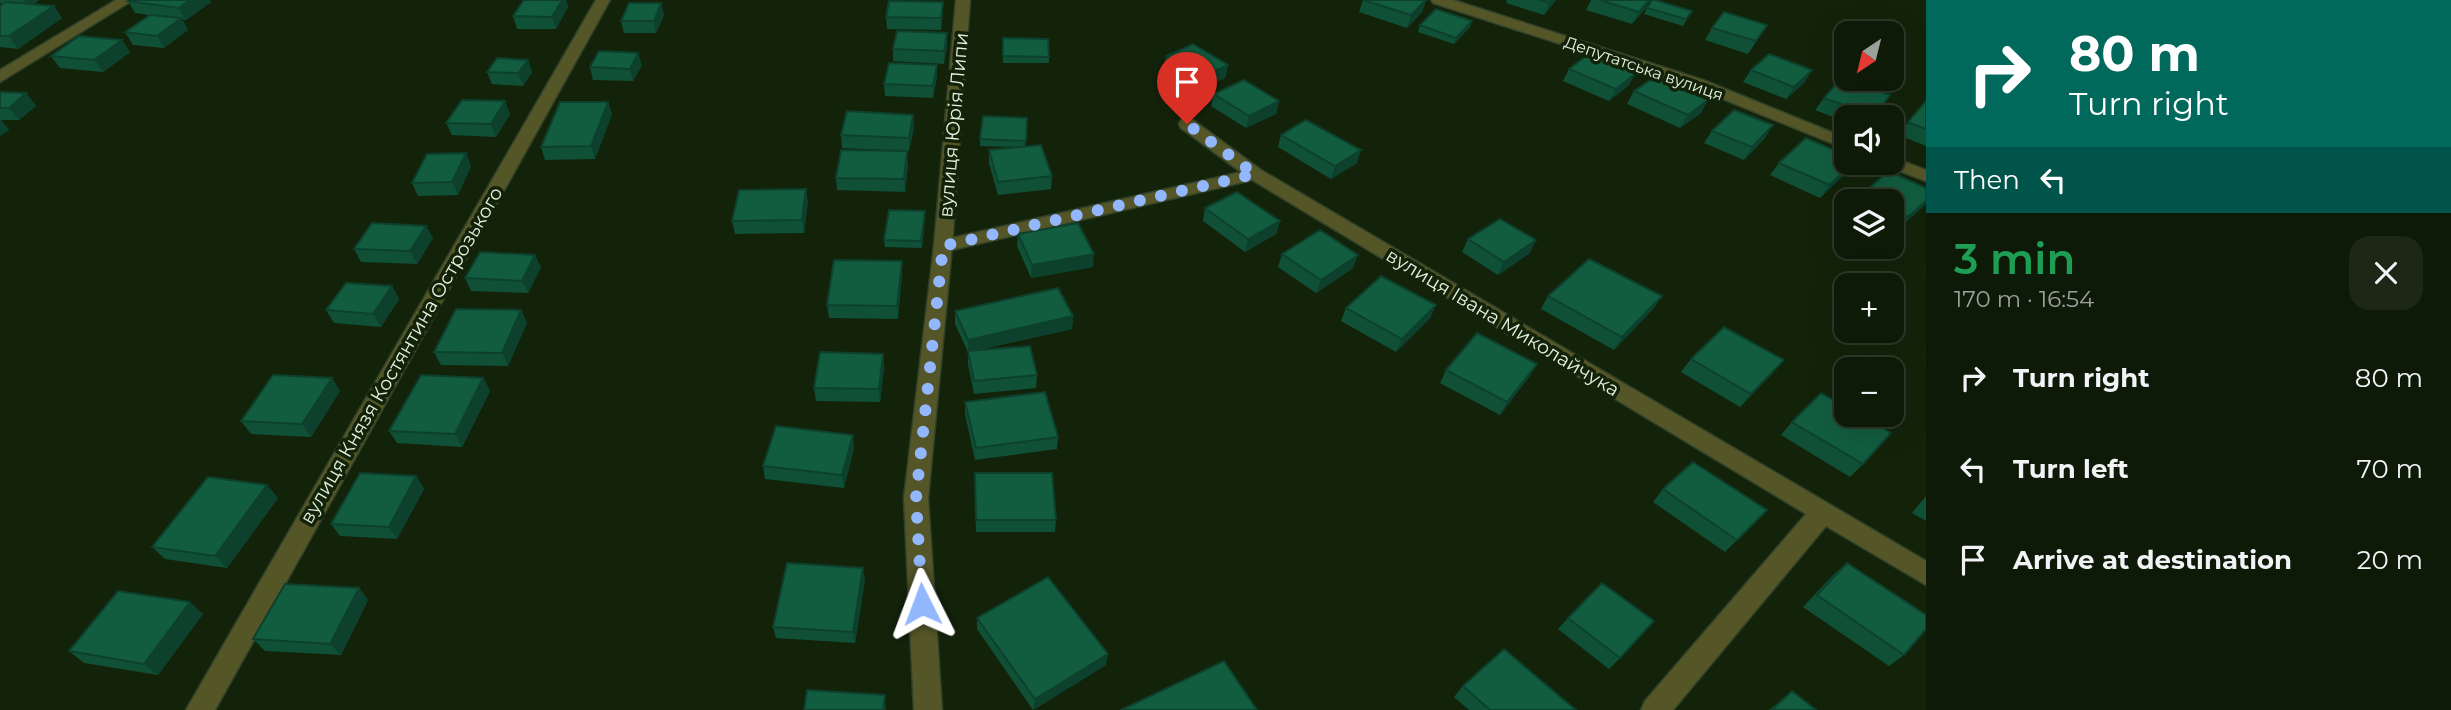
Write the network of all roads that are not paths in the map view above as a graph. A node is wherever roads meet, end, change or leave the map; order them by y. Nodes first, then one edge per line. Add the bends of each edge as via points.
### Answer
1 (126, 0) edge
2 (603, 0) edge
3 (964, 0) edge
4 (1438, 0) edge
5 (0, 77) edge
6 (1187, 124) dead end
7 (1834, 139) edge
8 (1904, 167) edge
9 (1255, 174) junction
10 (1926, 176) edge
11 (943, 246) junction
12 (1823, 512) junction
13 (1926, 574) edge
14 (200, 710) edge
15 (928, 710) edge
16 (1655, 710) edge

1 - 5 street
2 - 14 street, вулиця Князя Костянтина Острозького
3 - 11 street, вулиця Юрія Липи
4 - 7 street, Депутатська вулиця via 1697,83
6 - 9 street, вулиця Івана Миколайчука
8 - 10 street
9 - 11 street
9 - 12 street, вулиця Івана Миколайчука
11 - 15 street, вулиця Юрія Липи via 916,498
12 - 13 street, вулиця Івана Миколайчука
12 - 16 street

